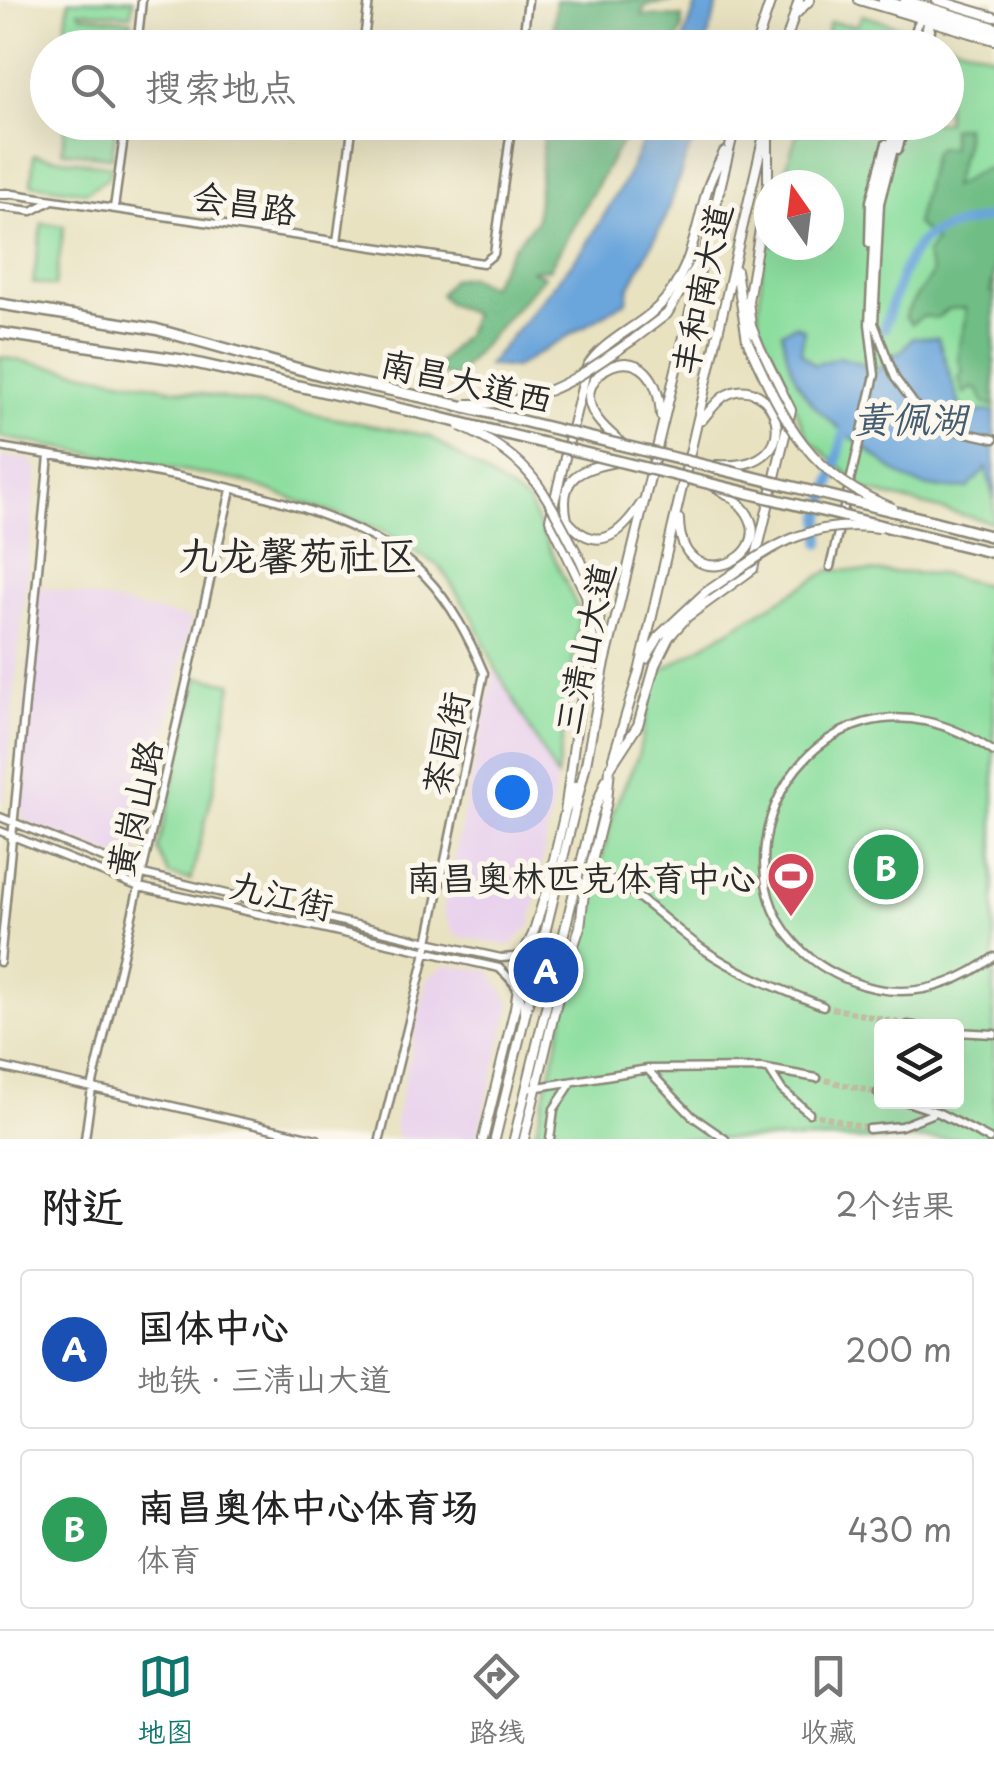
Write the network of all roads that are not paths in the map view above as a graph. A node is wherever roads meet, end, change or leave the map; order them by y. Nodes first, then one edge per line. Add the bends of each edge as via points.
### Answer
1 (142, 0) edge
2 (369, 0) edge
3 (528, 0) edge
4 (768, 0) edge
5 (798, 0) edge
6 (810, 0) edge
7 (859, 0) edge
8 (883, 0) edge
9 (904, 0) edge
10 (937, 0) edge
11 (940, 14) junction
12 (994, 17) edge
13 (925, 19) junction
14 (791, 20) junction
15 (139, 30) edge
16 (365, 30) edge
17 (524, 30) edge
18 (760, 30) edge
19 (788, 30) edge
20 (922, 30) edge
21 (994, 34) edge
22 (123, 140) edge
23 (351, 140) edge
24 (510, 140) edge
25 (730, 140) edge
26 (731, 140) edge
27 (764, 140) edge
28 (768, 140) edge
29 (894, 140) edge
30 (3, 193) edge
31 (54, 200) junction
32 (0, 206) edge
33 (114, 208) junction
34 (710, 227) junction
35 (337, 242) junction
36 (735, 260) junction
37 (0, 304) edge
38 (872, 326) junction
39 (0, 332) edge
40 (452, 404) junction
41 (868, 410) junction
42 (442, 418) junction
43 (699, 424) junction
44 (662, 426) junction
45 (940, 427) junction
46 (994, 439) edge
47 (622, 444) junction
48 (0, 448) edge
49 (50, 456) junction
50 (653, 460) joint
51 (619, 461) junction
52 (704, 464) junction
53 (688, 468) joint
54 (705, 482) junction
55 (231, 490) junction
56 (644, 500) junction
57 (679, 505) junction
58 (921, 518) junction
59 (912, 533) junction
60 (994, 537) edge
61 (994, 553) edge
62 (830, 567) dead end
63 (604, 667) junction
64 (639, 672) junction
65 (994, 752) edge
66 (586, 764) junction
67 (610, 768) junction
68 (565, 812) junction
69 (0, 818) edge
70 (14, 823) junction
71 (0, 831) edge
72 (12, 836) junction
73 (580, 866) junction
74 (592, 869) junction
75 (143, 874) junction
76 (140, 887) junction
77 (545, 895) junction
78 (546, 930) junction
79 (428, 942) junction
80 (426, 952) junction
81 (523, 954) junction
82 (994, 957) edge
83 (0, 962) edge
84 (518, 989) junction
85 (823, 1006) tunnel mouth
86 (523, 1022) junction
87 (964, 1032) edge
88 (994, 1034) edge
89 (513, 1062) junction
90 (0, 1067) edge
91 (648, 1069) junction
92 (770, 1070) junction
93 (818, 1078) tunnel mouth
94 (572, 1081) junction
95 (92, 1088) junction
96 (536, 1088) junction
97 (526, 1090) junction
98 (665, 1090) junction
99 (494, 1092) junction
100 (657, 1098) dead end
101 (928, 1109) edge
102 (937, 1112) junction
103 (809, 1113) tunnel mouth
104 (692, 1116) junction
105 (684, 1123) dead end
106 (276, 1129) junction
107 (868, 1129) dead end
108 (85, 1139) edge
109 (273, 1139) edge
110 (317, 1139) edge
111 (380, 1139) edge
112 (482, 1139) edge
113 (495, 1139) edge
114 (514, 1139) edge
115 (524, 1139) edge
116 (550, 1139) edge
117 (724, 1139) edge
118 (989, 1139) edge

1 - 15 street
2 - 16 street
3 - 17 street
4 - 18 main road
5 - 14 main road
6 - 14 main road
7 - 13 main road
8 - 11 main road
9 - 11 main road
10 - 12 main road
11 - 21 main road
13 - 20 street
13 - 21 main road
14 - 19 main road
22 - 33 street
23 - 35 street
24 - 35 street, 会昌路 via 494,254 483,264
25 - 68 main road via 709,184 683,273 649,318 592,359 573,424 550,518 586,595 594,646
26 - 34 main road, 丰和南大道
27 - 36 main road, 丰和南大道
28 - 67 main road via 768,182 748,301 751,326 792,410 753,569 669,637 638,725
29 - 38 street via 880,202
30 - 31 street, 会昌路
31 - 32 street via 32,211
31 - 33 street, 会昌路
33 - 35 street, 会昌路
34 - 40 main road, bridge via 678,300 634,340 534,399
34 - 44 main road, 丰和南大道
36 - 43 main road, 丰和南大道
36 - 58 main road, bridge via 746,340 802,445 853,490
37 - 40 highway, 南昌大道西, bridge via 156,328
38 - 41 street via 875,375
38 - 45 street via 901,388
39 - 42 highway, 南昌大道西 via 182,360
40 - 47 highway, 南昌大道西, bridge
41 - 45 street
41 - 62 street
42 - 51 highway, 南昌大道西, bridge
42 - 63 main road, bridge via 523,463 548,500 594,589
43 - 52 main road, bridge via 725,396 744,391 767,401 778,428 762,458
43 - 53 main road, 丰和南大道
44 - 47 main road via 649,373 633,364 614,365 597,376 588,398 596,418
44 - 50 main road, 丰和南大道
45 - 46 street
47 - 52 highway, 南昌大道西, bridge
48 - 49 street, 茶园街
49 - 55 street, 茶园街
49 - 70 street
50 - 56 main road, 三清山大道
51 - 54 highway, 南昌大道西, bridge
51 - 56 main road via 572,478 564,496 568,520 596,539 619,533
52 - 58 highway, 南昌大道西, bridge
53 - 57 main road, 三清山大道
54 - 57 main road, bridge via 742,504 752,524 747,552 728,565 698,561 679,530
54 - 59 highway, 南昌大道西, bridge
55 - 75 street, 黄岗山路
55 - 79 street, 茶园街 via 330,517 397,552 449,606 484,673
56 - 63 main road, 三清山大道
57 - 64 main road, 三清山大道
58 - 60 highway, 南昌大道西
59 - 61 highway, 南昌大道西
59 - 64 main road, bridge via 838,525 779,544 706,592 660,634
63 - 66 main road, 三清山大道
64 - 67 main road, 三清山大道
65 - 82 street via 932,720 861,724 829,738 781,789 764,856 768,891 782,924 831,974 871,989 914,992 943,986
66 - 68 main road
66 - 78 main road, 三清山大道
67 - 73 main road, 三清山大道
67 - 74 main road
68 - 77 main road
69 - 70 street, 九江街
70 - 72 street
70 - 75 street, 九江街
71 - 72 street, 九江街
72 - 76 street, 九江街
72 - 83 street
73 - 74 street
73 - 97 main road, 三清山大道
74 - 85 street via 620,882 708,952
74 - 96 main road
75 - 76 street, 黄岗山路
75 - 79 street, 九江街
76 - 80 street, 九江街
76 - 95 street, 黄岗山路
77 - 78 main road
77 - 81 main road
78 - 81 street
78 - 86 main road, 三清山大道
79 - 80 street, 茶园街
79 - 81 street, 九江街 via 501,958
80 - 84 street, 九江街 via 498,968
80 - 111 street, 茶园街
81 - 84 main road
84 - 86 street
84 - 99 main road
86 - 89 main road, 三清山大道
87 - 88 street
89 - 99 street
89 - 113 main road, 三清山大道
90 - 95 street
91 - 92 street
91 - 94 street
91 - 98 street
92 - 93 street
92 - 103 street
94 - 96 street
94 - 116 street via 554,1110
95 - 106 street
95 - 108 street, 黄岗山路
96 - 97 street
96 - 115 main road
97 - 114 main road, 三清山大道
98 - 100 street
98 - 104 street
99 - 112 main road
101 - 102 street
102 - 107 street
102 - 118 street
104 - 105 street
104 - 117 street
106 - 109 street
106 - 110 street

